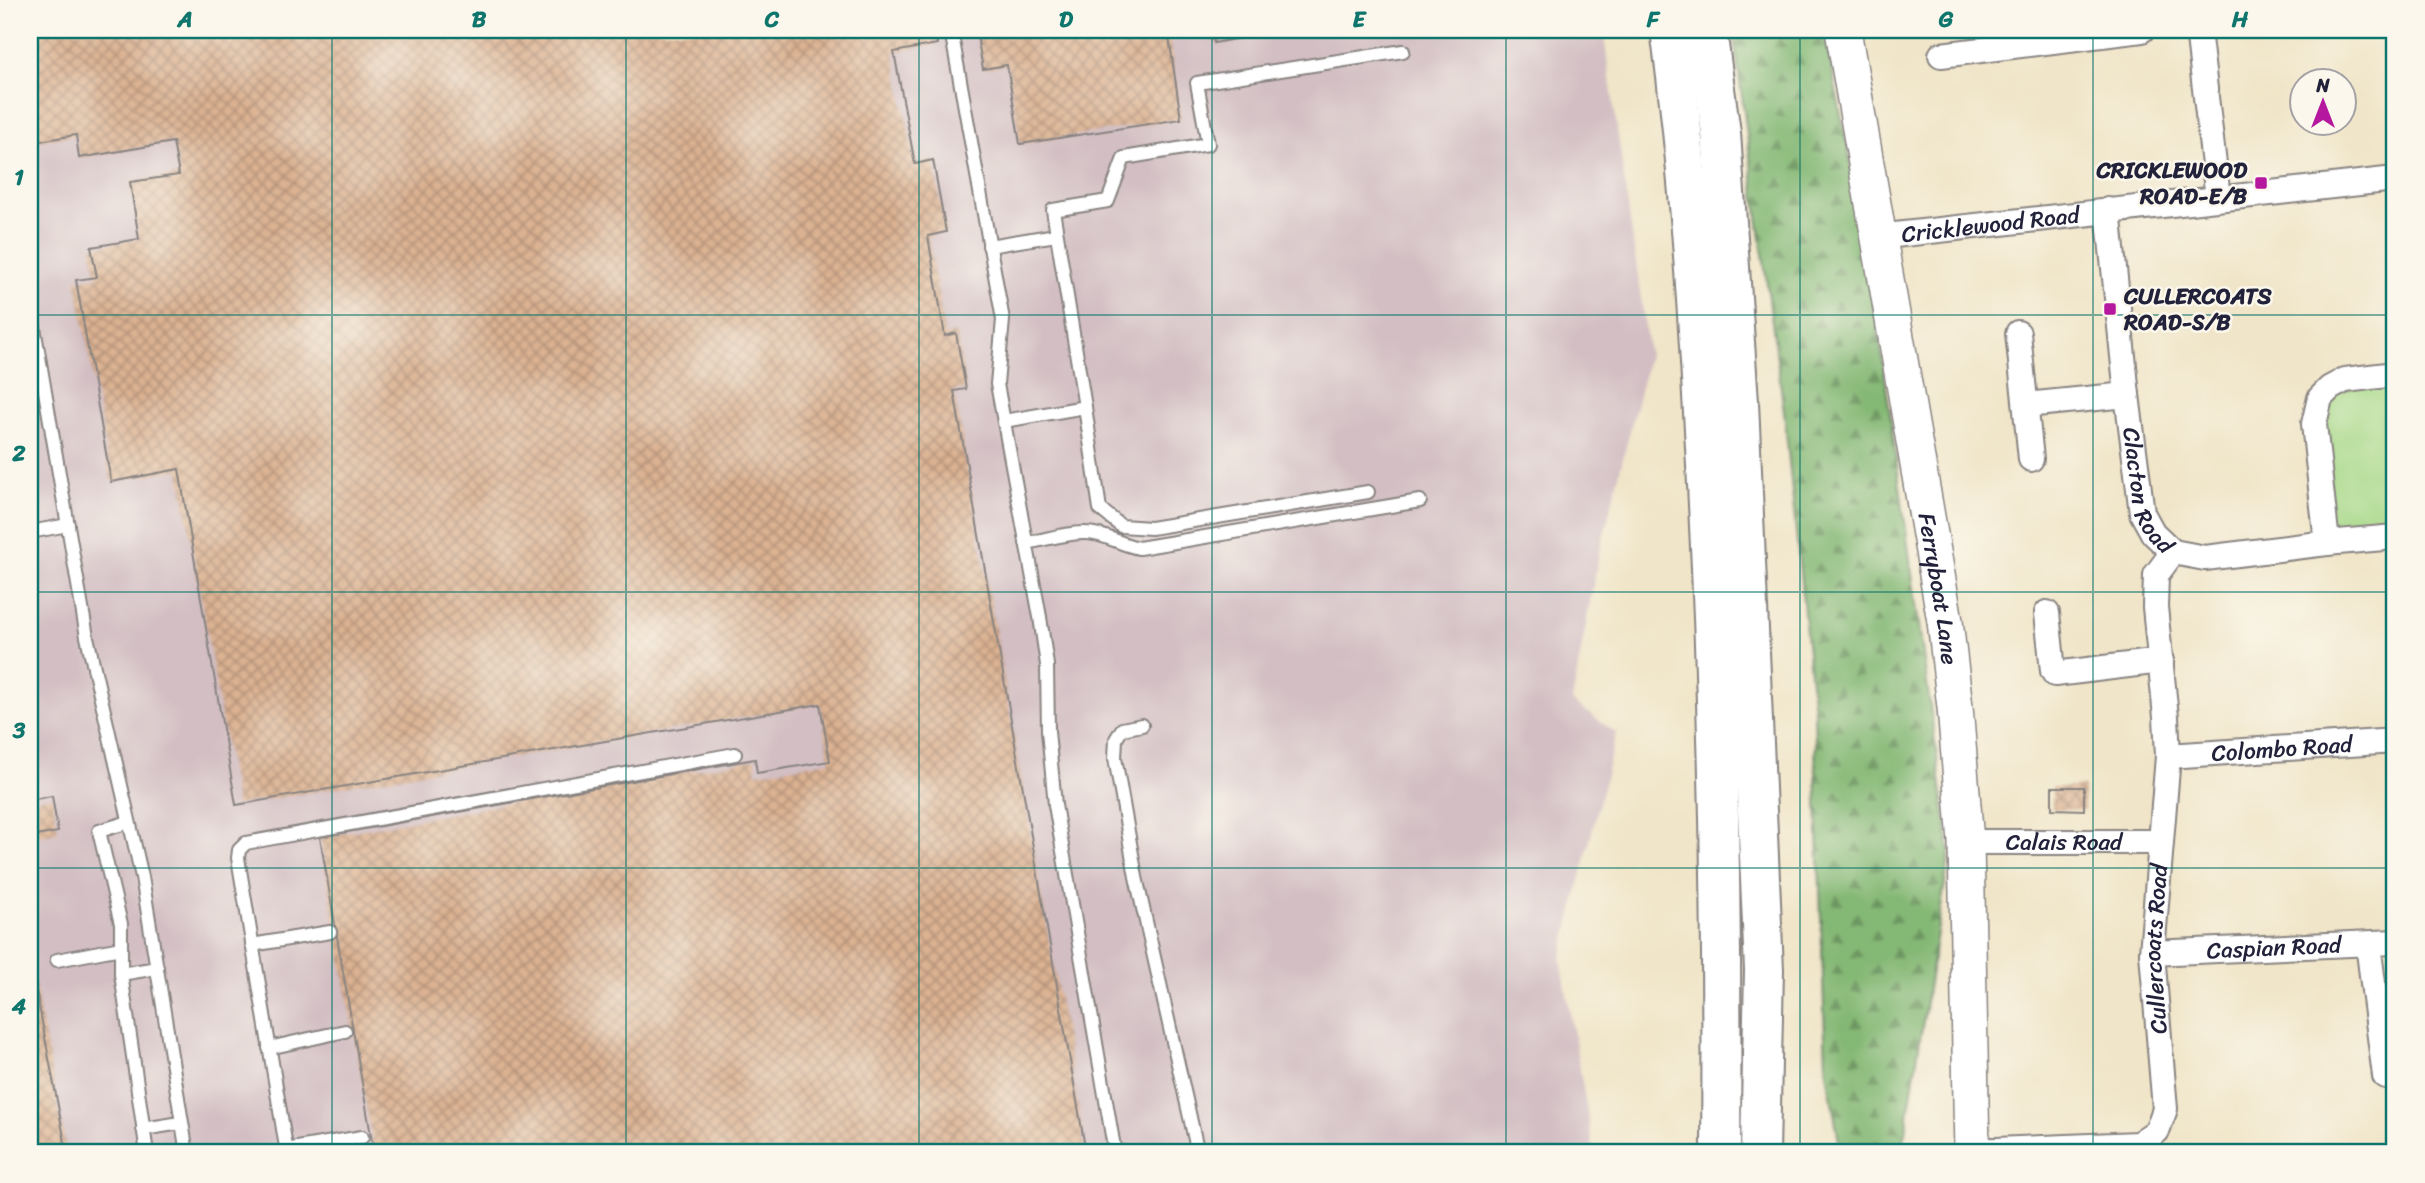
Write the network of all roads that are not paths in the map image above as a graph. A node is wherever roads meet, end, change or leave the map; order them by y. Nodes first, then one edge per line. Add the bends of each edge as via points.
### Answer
1 (951, 30) edge
2 (1670, 30) edge
3 (1707, 30) edge
4 (1843, 30) edge
5 (2142, 30) edge
6 (2198, 30) edge
7 (1403, 51) dead end
8 (1941, 55) dead end
9 (2395, 179) edge
10 (2218, 198) junction
11 (2108, 210) junction
12 (1056, 235) junction
13 (1877, 237) junction
14 (989, 246) junction
15 (30, 304) edge
16 (2018, 333) dead end
17 (2395, 374) edge
18 (2127, 395) junction
19 (2026, 405) junction
20 (1085, 407) junction
21 (1004, 421) junction
22 (2031, 458) dead end
23 (1368, 492) dead end
24 (1420, 501) dead end
25 (68, 525) junction
26 (30, 532) edge
27 (2395, 537) edge
28 (1026, 543) junction
29 (2328, 543) junction
30 (2173, 552) junction
31 (2047, 613) dead end
32 (2161, 661) junction
33 (1142, 724) dead end
34 (2395, 741) edge
35 (735, 754) dead end
36 (2168, 756) junction
37 (130, 822) junction
38 (1966, 842) junction
39 (2161, 842) junction
40 (330, 932) dead end
41 (2395, 942) edge
42 (2368, 944) junction
43 (252, 945) junction
44 (121, 948) junction
45 (2152, 953) junction
46 (57, 960) dead end
47 (157, 968) junction
48 (121, 974) junction
49 (345, 1031) dead end
50 (269, 1048) junction
51 (2385, 1076) dead end
52 (181, 1123) junction
53 (143, 1129) junction
54 (362, 1137) dead end
55 (286, 1151) edge
56 (1972, 1152) edge
57 (147, 1153) edge
58 (187, 1153) edge
59 (1115, 1153) edge
60 (1198, 1153) edge
61 (1721, 1153) edge
62 (1760, 1153) edge

1 - 14 lane
2 - 61 highway via 1683,127 1714,616 1723,981
3 - 62 highway via 1721,133 1740,402 1764,970
4 - 13 street, Ferryboat Lane
5 - 8 street
6 - 10 street
7 - 12 lane via 1197,83 1208,144 1124,158 1108,201 1053,210
9 - 10 street, Cricklewood Road
10 - 11 street, Cricklewood Road
11 - 13 street, Cricklewood Road
11 - 18 street, Clacton Road
12 - 14 lane
12 - 20 lane
13 - 38 street, Ferryboat Lane via 1945,621
14 - 21 lane via 1003,320 997,384
15 - 25 lane
16 - 19 street
17 - 29 street via 2346,380 2320,398 2314,424
18 - 19 street, Clacton Road
18 - 30 street, Clacton Road via 2142,513 2153,533
19 - 22 street
20 - 21 lane
20 - 23 lane via 1100,509 1121,526 1151,528
21 - 28 lane
24 - 28 lane via 1139,548 1086,533
25 - 26 lane
25 - 37 lane via 87,637
27 - 29 street, Clacton Road
28 - 59 lane via 1047,665 1055,805
29 - 30 street, Clacton Road via 2205,558
30 - 32 street, Cullercoats Road via 2156,575
31 - 32 street via 2055,674
32 - 36 street, Cullercoats Road
33 - 60 lane via 1122,729 1115,758 1136,877
34 - 36 street, Colombo Road
35 - 43 lane via 246,843 238,858
36 - 39 street, Cullercoats Road
37 - 44 lane via 99,831 121,925
37 - 47 lane
38 - 39 street, Calais Road
38 - 56 street, Ferryboat Lane
39 - 45 street, Cullercoats Road
40 - 43 lane
41 - 42 street, Caspian Road
42 - 45 street, Caspian Road
42 - 51 street
43 - 50 lane
44 - 46 lane
44 - 48 lane
45 - 56 street, Cullercoats Road via 2165,1108 2157,1131 2138,1144
47 - 48 lane
47 - 52 lane
48 - 53 lane
49 - 50 lane
50 - 55 lane
52 - 53 lane
52 - 58 lane
53 - 57 lane
54 - 55 lane

